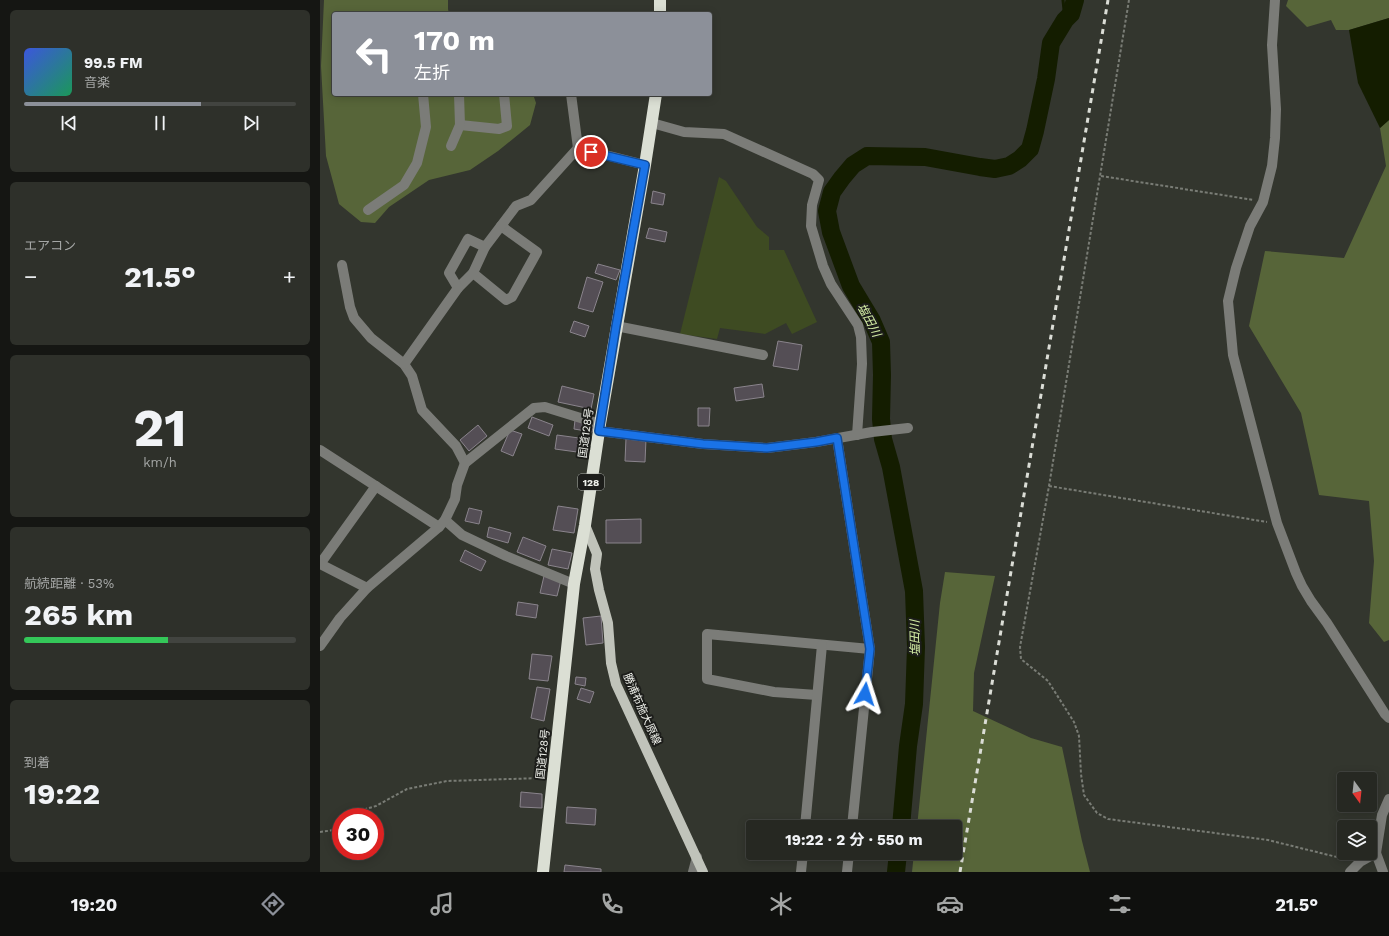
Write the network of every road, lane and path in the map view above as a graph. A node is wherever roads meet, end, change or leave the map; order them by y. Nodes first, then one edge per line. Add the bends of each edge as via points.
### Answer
1 (660, 0) edge
2 (1129, 0) edge
3 (1275, 0) edge
4 (660, 12) edge
5 (423, 96) edge
6 (459, 96) edge
7 (504, 96) edge
8 (571, 96) edge
9 (656, 96) edge
10 (652, 123) junction
11 (460, 125) junction
12 (452, 146) dead end
13 (578, 148) junction
14 (645, 165) junction
15 (1101, 176) junction
16 (1263, 202) junction
17 (368, 210) dead end
18 (501, 226) junction
19 (485, 247) junction
20 (342, 264) dead end
21 (473, 273) junction
22 (458, 288) junction
23 (616, 326) junction
24 (763, 356) dead end
25 (404, 364) junction
26 (599, 428) junction
27 (908, 428) dead end
28 (857, 434) junction
29 (837, 438) junction
30 (320, 450) edge
31 (465, 463) junction
32 (376, 486) junction
33 (1049, 486) junction
34 (442, 523) junction
35 (1276, 523) junction
36 (585, 525) junction
37 (320, 564) edge
38 (574, 584) junction
39 (367, 588) junction
40 (822, 645) junction
41 (320, 646) edge
42 (870, 649) junction
43 (817, 695) junction
44 (1389, 718) edge
45 (553, 778) junction
46 (1389, 799) edge
47 (369, 808) edge
48 (806, 820) edge
49 (853, 820) edge
50 (332, 830) edge
51 (320, 832) edge
52 (1377, 846) edge
53 (1377, 855) edge
54 (697, 857) junction
55 (802, 860) edge
56 (848, 860) edge
57 (1363, 860) edge
58 (1360, 862) junction
59 (543, 872) edge
60 (693, 872) edge
61 (703, 872) edge
62 (801, 872) edge
63 (847, 872) edge
64 (1350, 872) edge
65 (1383, 872) edge

1 - 4 highway
2 - 15 path
3 - 16 street via 1272,45 1275,138 1272,166
5 - 17 street via 426,127 417,163 404,185
6 - 11 street
7 - 11 street via 507,126 500,129
8 - 13 street
9 - 10 highway, 国道128号 / 128
10 - 14 highway, 国道128号 / 128
10 - 28 street via 684,132 724,134 813,174 819,180 812,205 811,226 831,284 858,325 861,337 862,364
11 - 12 street
13 - 14 street
13 - 18 street via 531,200 516,206
14 - 23 highway, 国道128号 / 128
15 - 16 path
15 - 33 path
16 - 35 street via 1250,226 1228,301 1233,355
18 - 19 street
18 - 21 street via 537,252 512,297 506,300
19 - 21 street
19 - 22 street via 468,240 449,273
20 - 25 street via 354,318 371,338
21 - 22 street
22 - 25 street
23 - 24 street
23 - 26 highway, 国道128号 / 128
25 - 31 street via 412,376 422,410 456,446
26 - 29 street via 703,444 767,448
26 - 31 street via 545,407 534,408
26 - 36 highway, 国道128号 / 128
27 - 28 street
28 - 29 street
29 - 42 street
30 - 32 street
31 - 34 street via 455,499
32 - 34 street
32 - 37 street
33 - 35 path
33 - 58 path via 1020,648 1021,659 1048,681 1074,722 1079,736 1084,795 1097,813 1108,819 1268,840
34 - 38 street via 506,556
34 - 39 street
35 - 44 street via 1302,586
36 - 38 highway, 国道128号 / 128
36 - 54 main road, 勝浦布施大原線 via 597,554 595,569 608,623 611,663 616,684
37 - 39 street
38 - 45 highway, 国道128号 / 128
39 - 41 street via 340,618
40 - 42 street
40 - 43 street
40 - 43 street via 707,634 707,679 774,692
42 - 49 street
43 - 48 street
45 - 47 path via 447,781 407,789
45 - 59 highway, 国道128号 / 128
46 - 52 street via 1382,815
50 - 51 path
53 - 65 street
54 - 60 street
54 - 61 main road, 勝浦布施大原線
55 - 62 street
56 - 63 street
57 - 58 street
58 - 64 street

